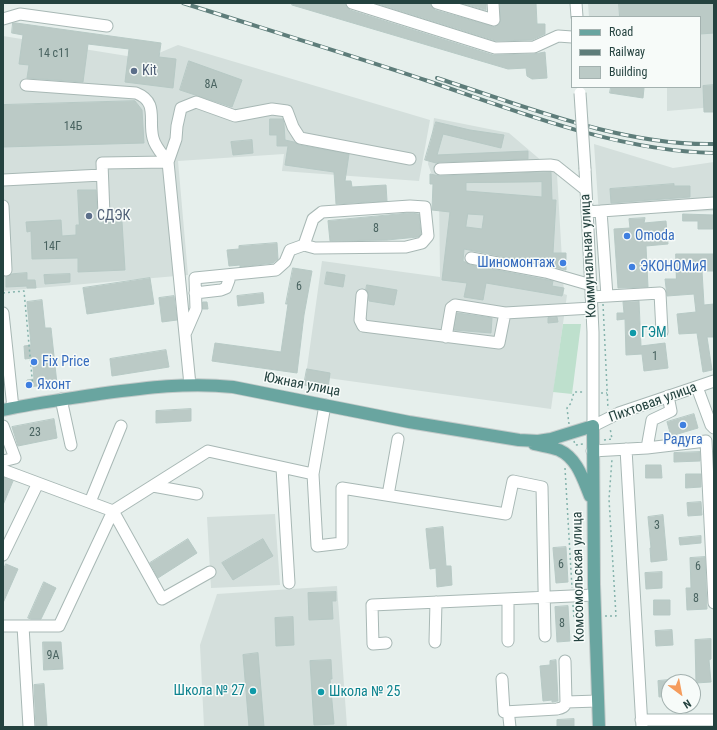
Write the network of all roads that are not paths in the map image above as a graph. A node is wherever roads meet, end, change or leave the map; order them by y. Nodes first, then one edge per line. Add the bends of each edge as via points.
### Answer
1 (352, 3) edge
2 (437, 3) edge
3 (493, 3) edge
4 (3, 19) edge
5 (107, 26) dead end
6 (571, 37) edge
7 (26, 85) dead end
8 (580, 90) edge
9 (410, 159) dead end
10 (168, 162) junction
11 (440, 169) dead end
12 (102, 175) junction
13 (3, 180) edge
14 (586, 190) junction
15 (714, 204) edge
16 (3, 206) edge
17 (601, 211) junction
18 (587, 212) junction
19 (104, 215) dead end
20 (304, 245) junction
21 (471, 258) dead end
22 (3, 270) edge
23 (229, 274) junction
24 (591, 285) junction
25 (196, 293) junction
26 (362, 295) dead end
27 (605, 296) junction
28 (592, 302) junction
29 (3, 313) edge
30 (505, 313) junction
31 (662, 332) dead end
32 (186, 333) junction
33 (446, 337) junction
34 (714, 381) edge
35 (190, 384) junction
36 (697, 387) junction
37 (668, 396) junction
38 (61, 399) junction
39 (325, 405) junction
40 (8, 409) edge
41 (3, 426) edge
42 (121, 426) dead end
43 (593, 426) junction
44 (714, 428) edge
45 (398, 439) dead end
46 (519, 440) junction
47 (71, 445) dead end
48 (648, 448) junction
49 (626, 449) junction
50 (592, 451) junction
51 (3, 461) edge
52 (282, 468) junction
53 (3, 470) edge
54 (312, 474) junction
55 (38, 483) junction
56 (153, 486) junction
57 (197, 494) dead end
58 (388, 495) junction
59 (592, 501) junction
60 (90, 502) junction
61 (113, 511) junction
62 (3, 555) edge
63 (210, 572) dead end
64 (290, 583) dead end
65 (594, 595) junction
66 (544, 597) junction
67 (508, 599) junction
68 (436, 602) junction
69 (714, 603) edge
70 (3, 626) edge
71 (23, 626) junction
72 (545, 636) dead end
73 (508, 641) dead end
74 (435, 642) dead end
75 (386, 643) dead end
76 (565, 661) dead end
77 (502, 679) dead end
78 (598, 701) junction
79 (566, 702) junction
80 (714, 720) edge
81 (642, 723) edge
82 (29, 727) edge
83 (599, 727) edge

1 - 6 street via 495,48 534,47 558,36
2 - 3 street via 494,20
4 - 5 street via 20,14
7 - 10 street via 142,95 147,99 153,117 155,144
8 - 14 street, Коммунальная улица, bridge
9 - 10 street via 300,138 287,111 272,109 235,116 196,102 181,108 176,138
10 - 12 street via 102,163
10 - 32 street
11 - 14 street via 550,165 556,166
12 - 13 street
12 - 19 street
14 - 18 street, Коммунальная улица
15 - 17 street
16 - 22 street via 6,270
17 - 18 street
17 - 27 street
18 - 24 street, Коммунальная улица
20 - 20 street via 315,248 406,247 422,243 428,236 425,207 322,212 313,219
20 - 23 street via 290,250 285,262 276,270
21 - 24 street via 546,272
23 - 25 street via 226,288
23 - 25 street via 195,278
24 - 28 street, Коммунальная улица
25 - 32 street via 196,309
26 - 33 street via 360,320 363,326
27 - 28 street
27 - 31 street via 660,293
28 - 30 street
28 - 43 street, Коммунальная улица
29 - 40 street
30 - 33 street via 499,343
30 - 33 street via 456,306 451,308
32 - 35 street
34 - 36 street, Пихтовая улица
35 - 38 main road, Южная улица
35 - 39 main road, Южная улица via 233,387
36 - 37 street, Пихтовая улица
36 - 44 street via 710,425
37 - 43 street, Пихтовая улица via 619,413
37 - 48 street via 671,411 652,420
38 - 40 main road, Южная улица
38 - 47 street
39 - 46 main road, Южная улица
39 - 54 street
41 - 51 street via 14,458
42 - 60 street
43 - 46 main road, Южная улица via 551,439
43 - 50 main road, Комсомольская улица
45 - 58 street
46 - 59 main road via 566,454 578,468
48 - 49 street
48 - 69 street via 706,441
49 - 50 street via 612,445
49 - 81 street
50 - 59 main road, Комсомольская улица
52 - 54 street
52 - 56 street via 208,451
52 - 64 street
53 - 55 street
54 - 58 street via 317,546 342,543 342,488
55 - 60 street
55 - 62 street
56 - 57 street
56 - 61 street
58 - 66 street via 506,514 513,482 542,487
59 - 65 main road, Комсомольская улица
60 - 61 street
61 - 63 street via 162,599
61 - 71 street via 59,626
65 - 66 street
65 - 78 main road, Комсомольская улица
66 - 67 street
66 - 72 street
67 - 68 street
67 - 73 street
68 - 74 street
68 - 75 street via 372,605 373,644
70 - 71 street
71 - 82 street
76 - 79 street
77 - 79 street via 504,712 557,709 565,706
78 - 79 street
78 - 83 main road, Комсомольская улица
80 - 81 street

